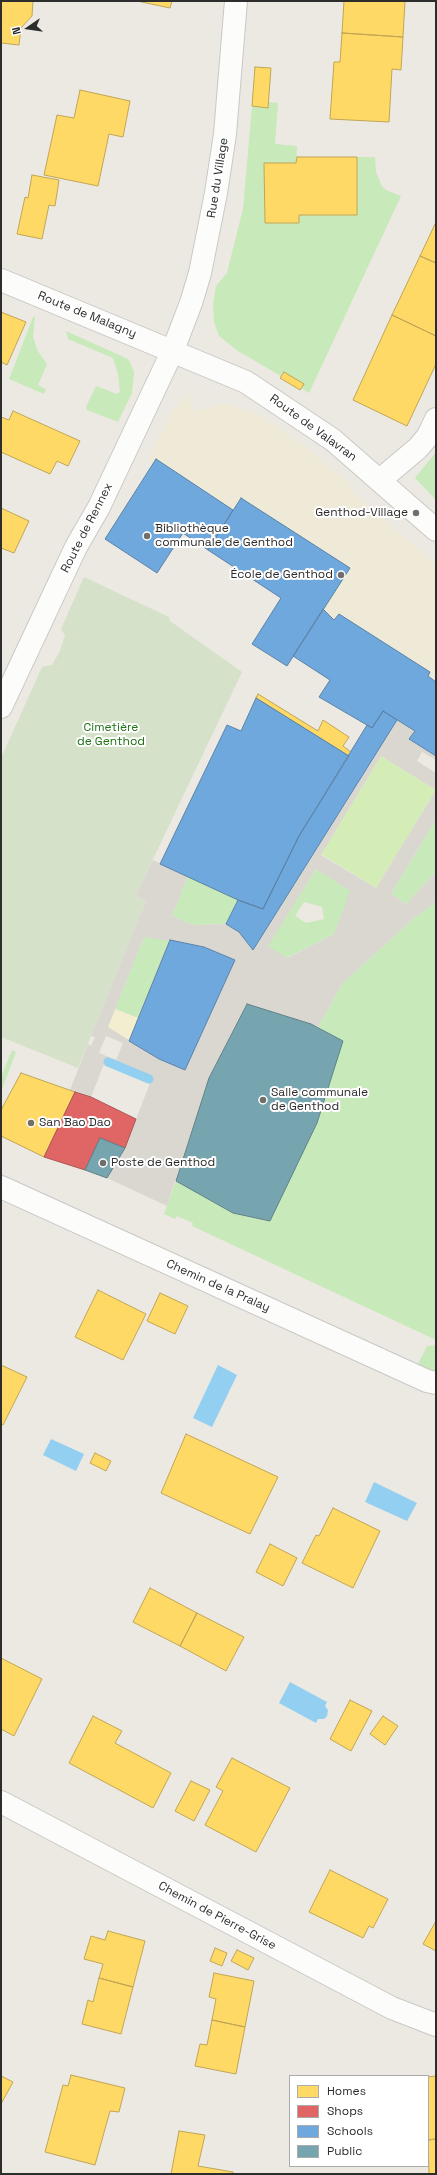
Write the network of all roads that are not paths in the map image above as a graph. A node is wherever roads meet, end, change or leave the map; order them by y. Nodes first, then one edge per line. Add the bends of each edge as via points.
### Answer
1 (236, 1) edge
2 (1, 280) edge
3 (173, 350) junction
4 (436, 419) edge
5 (380, 480) junction
6 (436, 530) edge
7 (3, 700) edge
8 (1, 1187) edge
9 (436, 1383) edge
10 (1, 1802) edge
11 (436, 2025) edge

1 - 3 street, Rue du Village via 225,134 216,193 200,273
2 - 3 street, Route de Malagny
3 - 5 street, Route de Valavran via 252,386 333,440
3 - 7 street, Route de Rennex via 99,507 70,560
4 - 5 street via 428,436 418,448
5 - 6 street, Route de Valavran
8 - 9 street, Chemin de la Pralay via 420,1378
10 - 11 street, Chemin de Pierre-Grise via 392,2008

